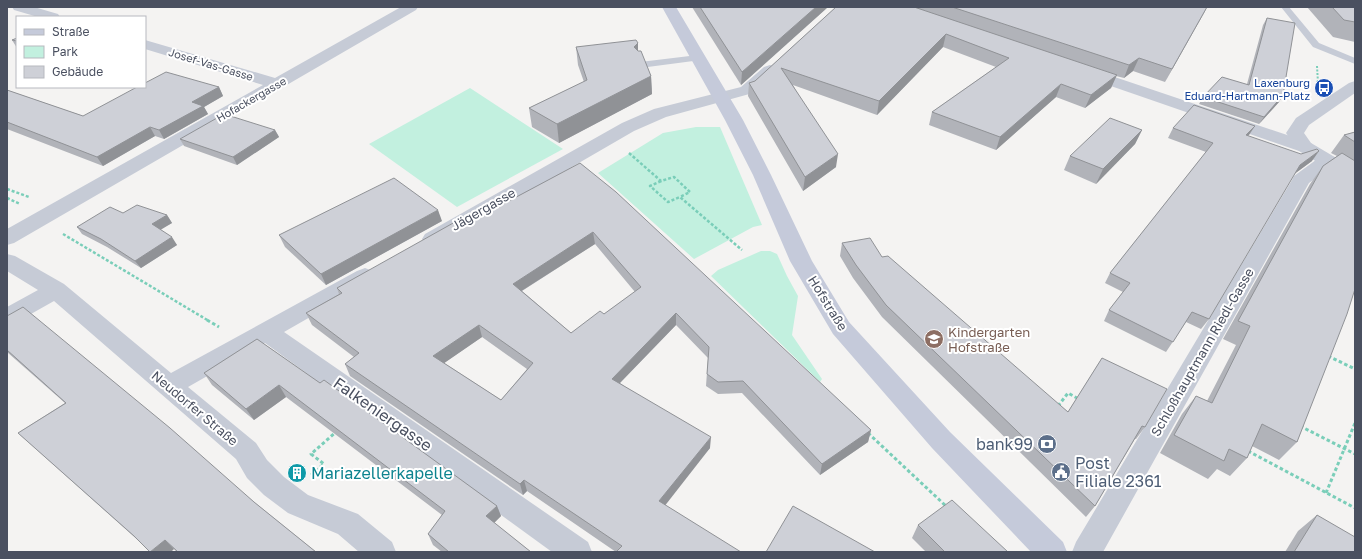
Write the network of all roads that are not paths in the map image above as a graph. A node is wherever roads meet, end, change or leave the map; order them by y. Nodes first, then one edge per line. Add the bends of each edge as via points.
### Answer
1 (12, 7) edge
2 (19, 7) edge
3 (411, 7) edge
4 (669, 7) edge
5 (1285, 7) edge
6 (7, 9) edge
7 (50, 16) edge
8 (146, 44) edge
9 (698, 58) junction
10 (781, 60) edge
11 (1355, 61) edge
12 (640, 64) edge
13 (1074, 68) edge
14 (278, 84) junction
15 (1355, 86) edge
16 (721, 96) junction
17 (1305, 147) junction
18 (1327, 161) junction
19 (1355, 177) edge
20 (7, 238) edge
21 (416, 247) edge
22 (7, 261) edge
23 (382, 266) edge
24 (56, 290) junction
25 (7, 317) edge
26 (256, 338) junction
27 (169, 386) junction
28 (381, 552) edge
29 (577, 552) edge
30 (1052, 552) edge
31 (1087, 552) edge

1 - 6 street
2 - 7 street
3 - 14 street, Hofackergasse
4 - 9 main road, Hofstraße
5 - 11 lane via 1316,45
8 - 14 street, Josef-Vas-Gasse
9 - 12 lane
9 - 16 main road, Hofstraße
10 - 16 street, Jägergasse via 752,87
13 - 17 street
14 - 20 street, Hofackergasse
15 - 17 street via 1302,122 1295,132
16 - 21 street, Jägergasse via 660,113 628,127
16 - 30 main road, Hofstraße via 762,175 801,261 841,328 941,440
17 - 18 street
18 - 19 street
18 - 31 street, Schloßhauptmann Riedl-Gasse via 1301,180
22 - 24 street, Neudorfer Straße
23 - 26 street
24 - 25 street
24 - 27 street, Neudorfer Straße
26 - 27 street
26 - 29 street, Falkeniergasse via 368,404
27 - 28 street, Neudorfer Straße via 246,451 257,469 287,496 298,504 348,524

